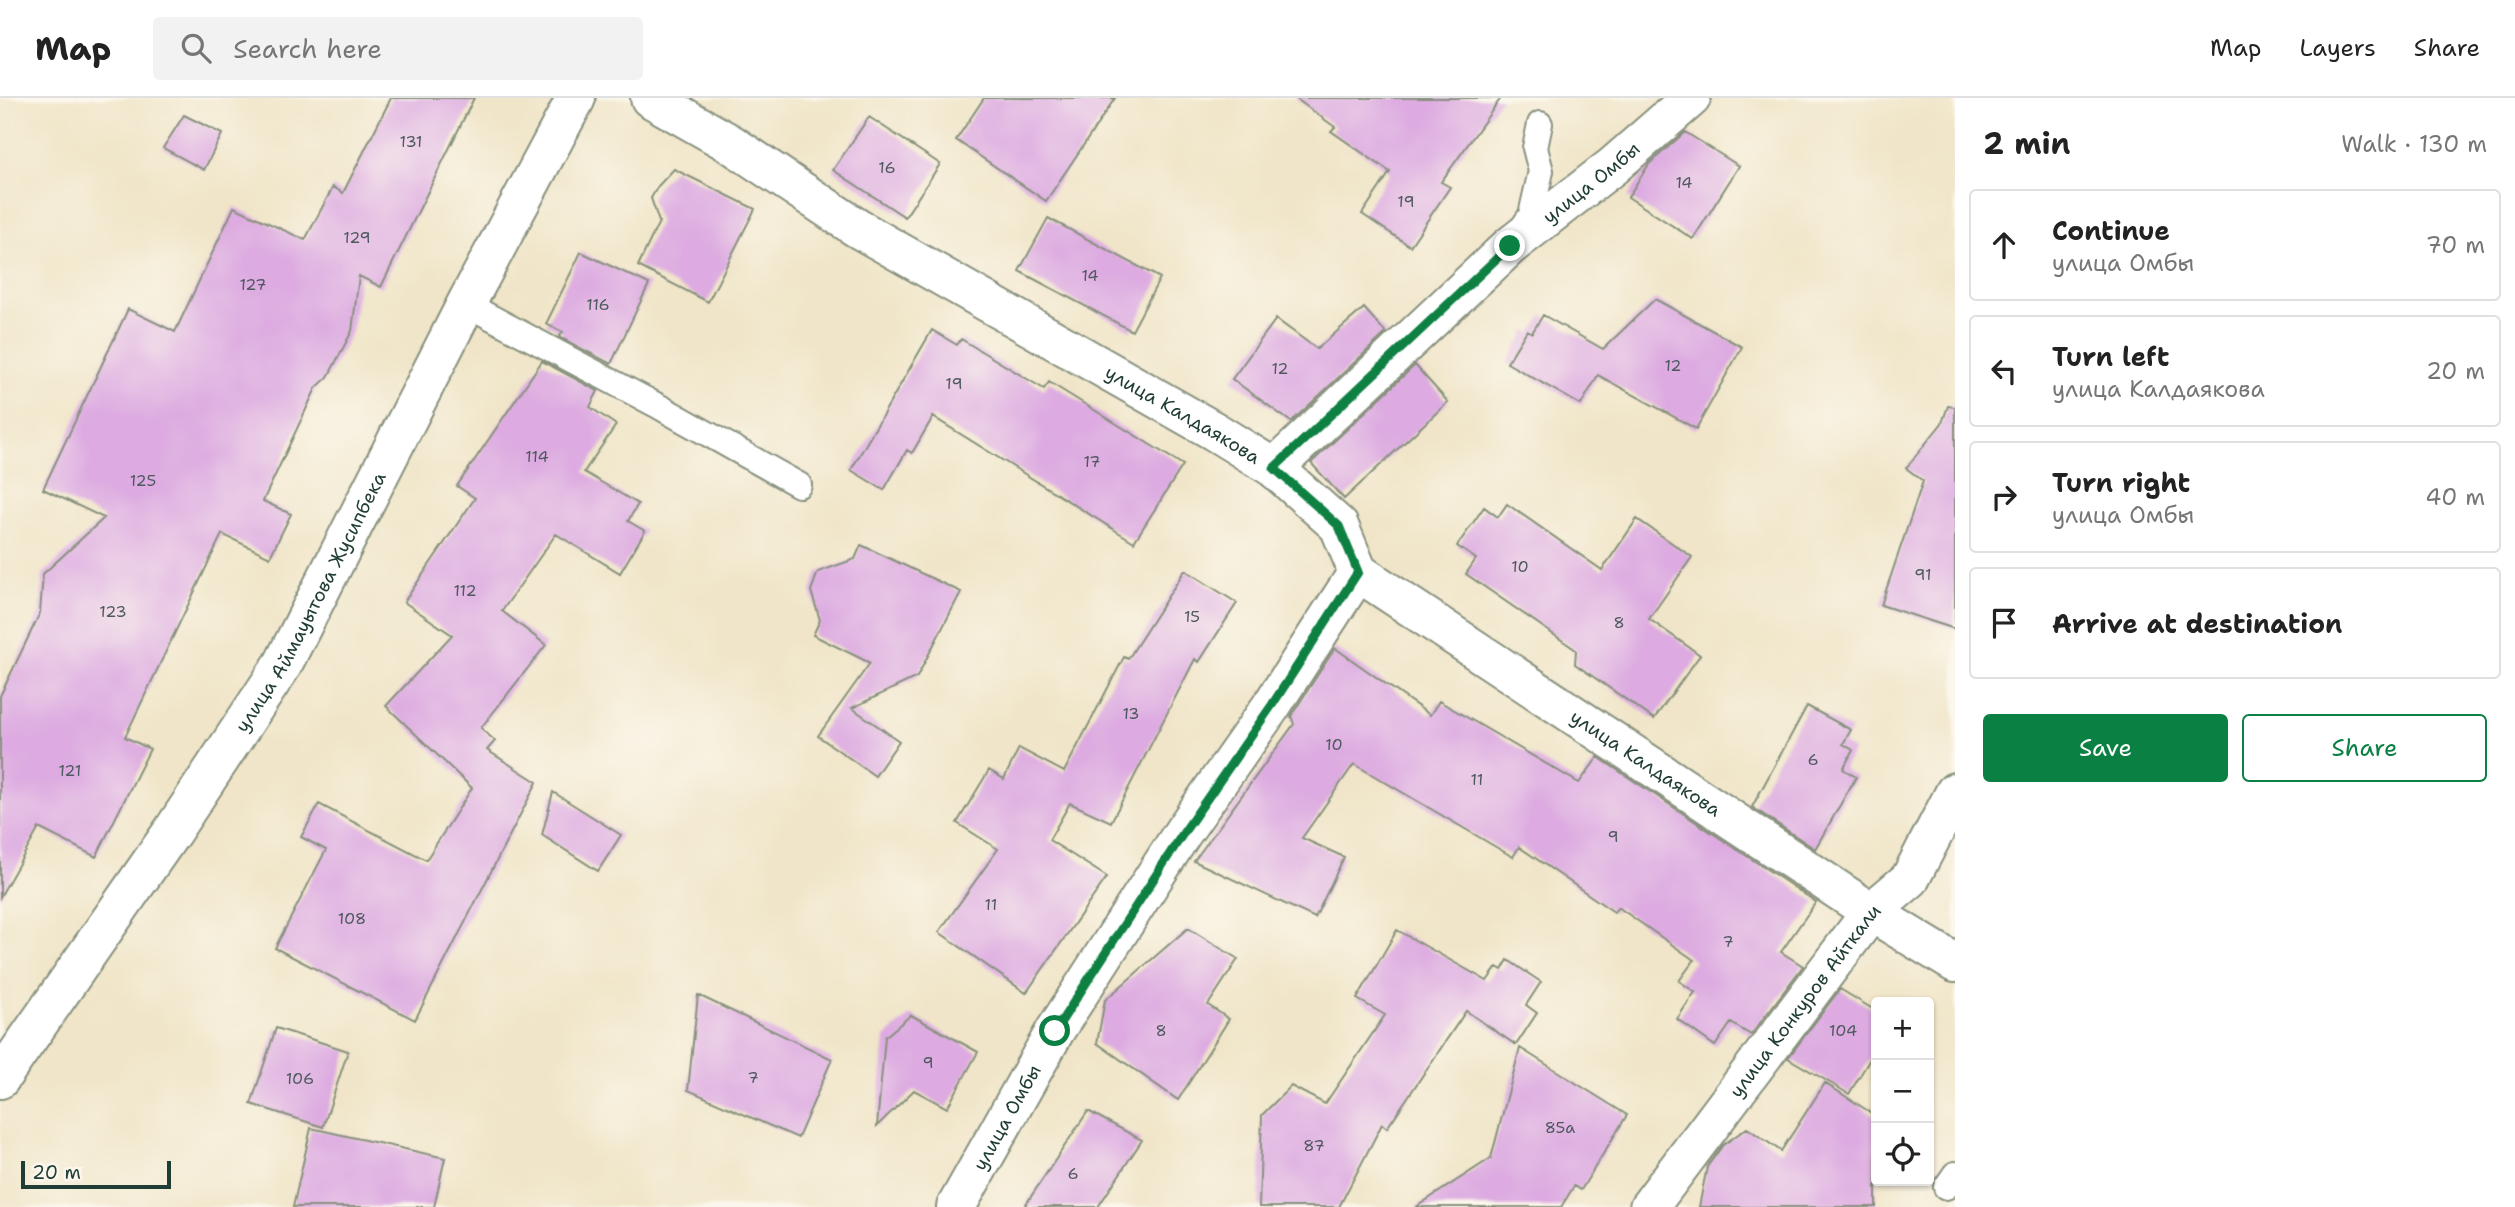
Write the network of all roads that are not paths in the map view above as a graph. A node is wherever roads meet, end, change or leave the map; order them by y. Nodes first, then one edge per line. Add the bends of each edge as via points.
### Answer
1 (576, 98) edge
2 (650, 98) edge
3 (1691, 98) edge
4 (1540, 124) dead end
5 (1510, 246) junction
6 (466, 304) junction
7 (1274, 468) junction
8 (799, 485) dead end
9 (1358, 572) junction
10 (1955, 792) edge
11 (1871, 912) junction
12 (1955, 963) edge
13 (0, 1079) edge
14 (956, 1207) edge
15 (1648, 1207) edge

1 - 6 street, улица Аймауытова Жусипбека
2 - 7 street, улица Калдаякова via 731,144 857,228
3 - 5 street, улица Омбы
4 - 5 lane via 1535,148 1541,171 1531,215
5 - 7 street, улица Омбы
6 - 8 lane
6 - 13 street, улица Аймауытова Жусипбека via 283,664
7 - 9 street, улица Калдаякова via 1339,526
9 - 11 street, улица Калдаякова
9 - 14 street, улица Омбы via 1055,1031
10 - 11 street, улица Конкуров Айткали via 1910,879
11 - 12 street, улица Калдаякова
11 - 15 street, улица Конкуров Айткали

